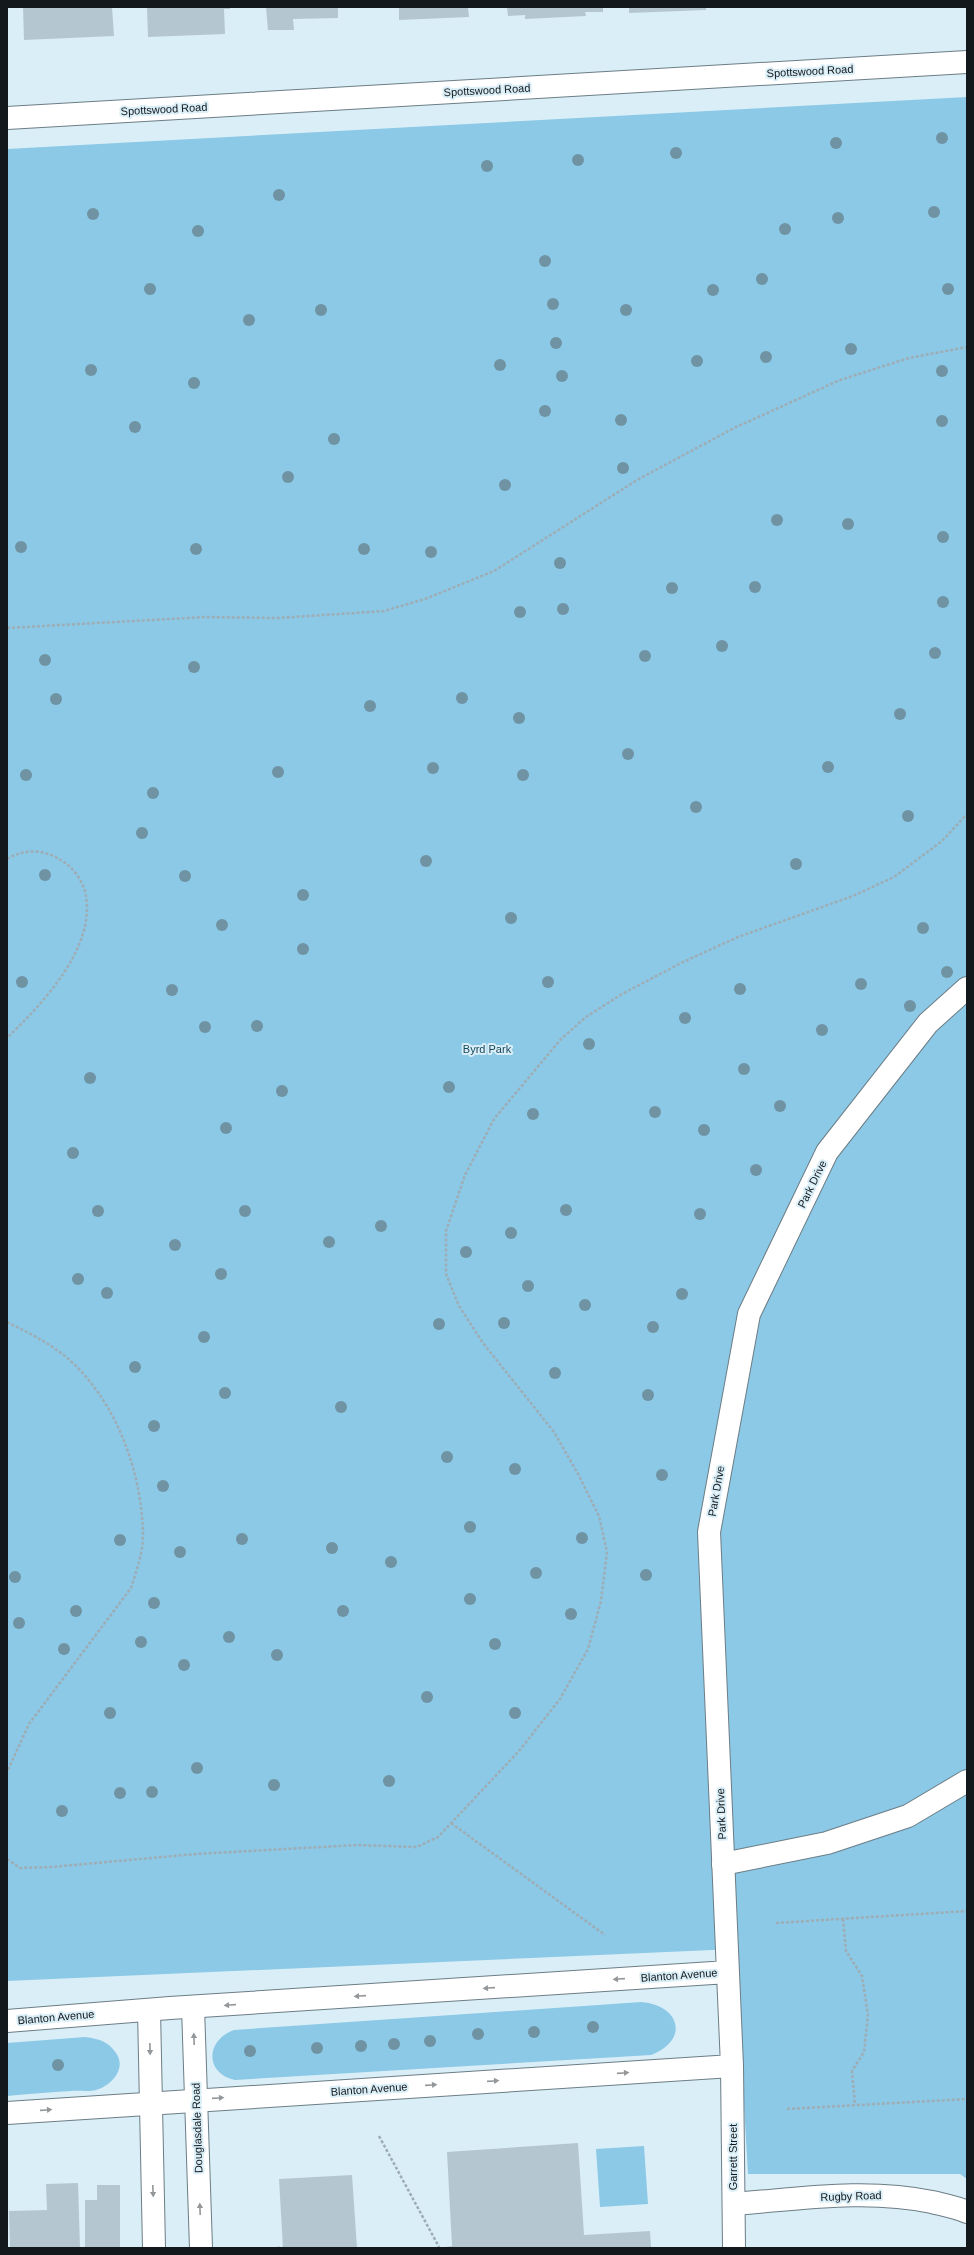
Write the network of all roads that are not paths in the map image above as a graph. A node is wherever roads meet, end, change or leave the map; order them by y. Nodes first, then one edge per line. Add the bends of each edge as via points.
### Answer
1 (967, 62) edge
2 (7, 118) edge
3 (967, 988) edge
4 (967, 1781) edge
5 (723, 1864) junction
6 (728, 1972) junction
7 (193, 2007) junction
8 (149, 2010) junction
9 (7, 2022) edge
10 (732, 2066) junction
11 (196, 2100) junction
12 (151, 2103) junction
13 (7, 2113) edge
14 (734, 2204) junction
15 (967, 2212) edge
16 (154, 2248) edge
17 (201, 2248) edge
18 (734, 2248) edge

1 - 2 main road, Spottswood Road
3 - 5 main road, Park Drive via 928,1023 827,1152 749,1314 709,1532
4 - 5 main road via 908,1816 827,1843
5 - 6 main road, Park Drive
6 -> 7 main road, Blanton Avenue
6 - 10 main road, Park Drive
7 - 8 main road, Blanton Avenue
11 -> 7 main road, Douglasdale Road
8 - 9 main road, Blanton Avenue
8 -> 12 main road
11 -> 10 main road, Blanton Avenue
10 - 14 main road, Garrett Street
11 - 12 main road, Blanton Avenue
17 -> 11 main road, Douglasdale Road
13 -> 12 main road, Blanton Avenue
12 -> 16 main road
14 - 15 main road, Rugby Road via 849,2194 884,2195 959,2208
14 - 18 main road, Garrett Street

